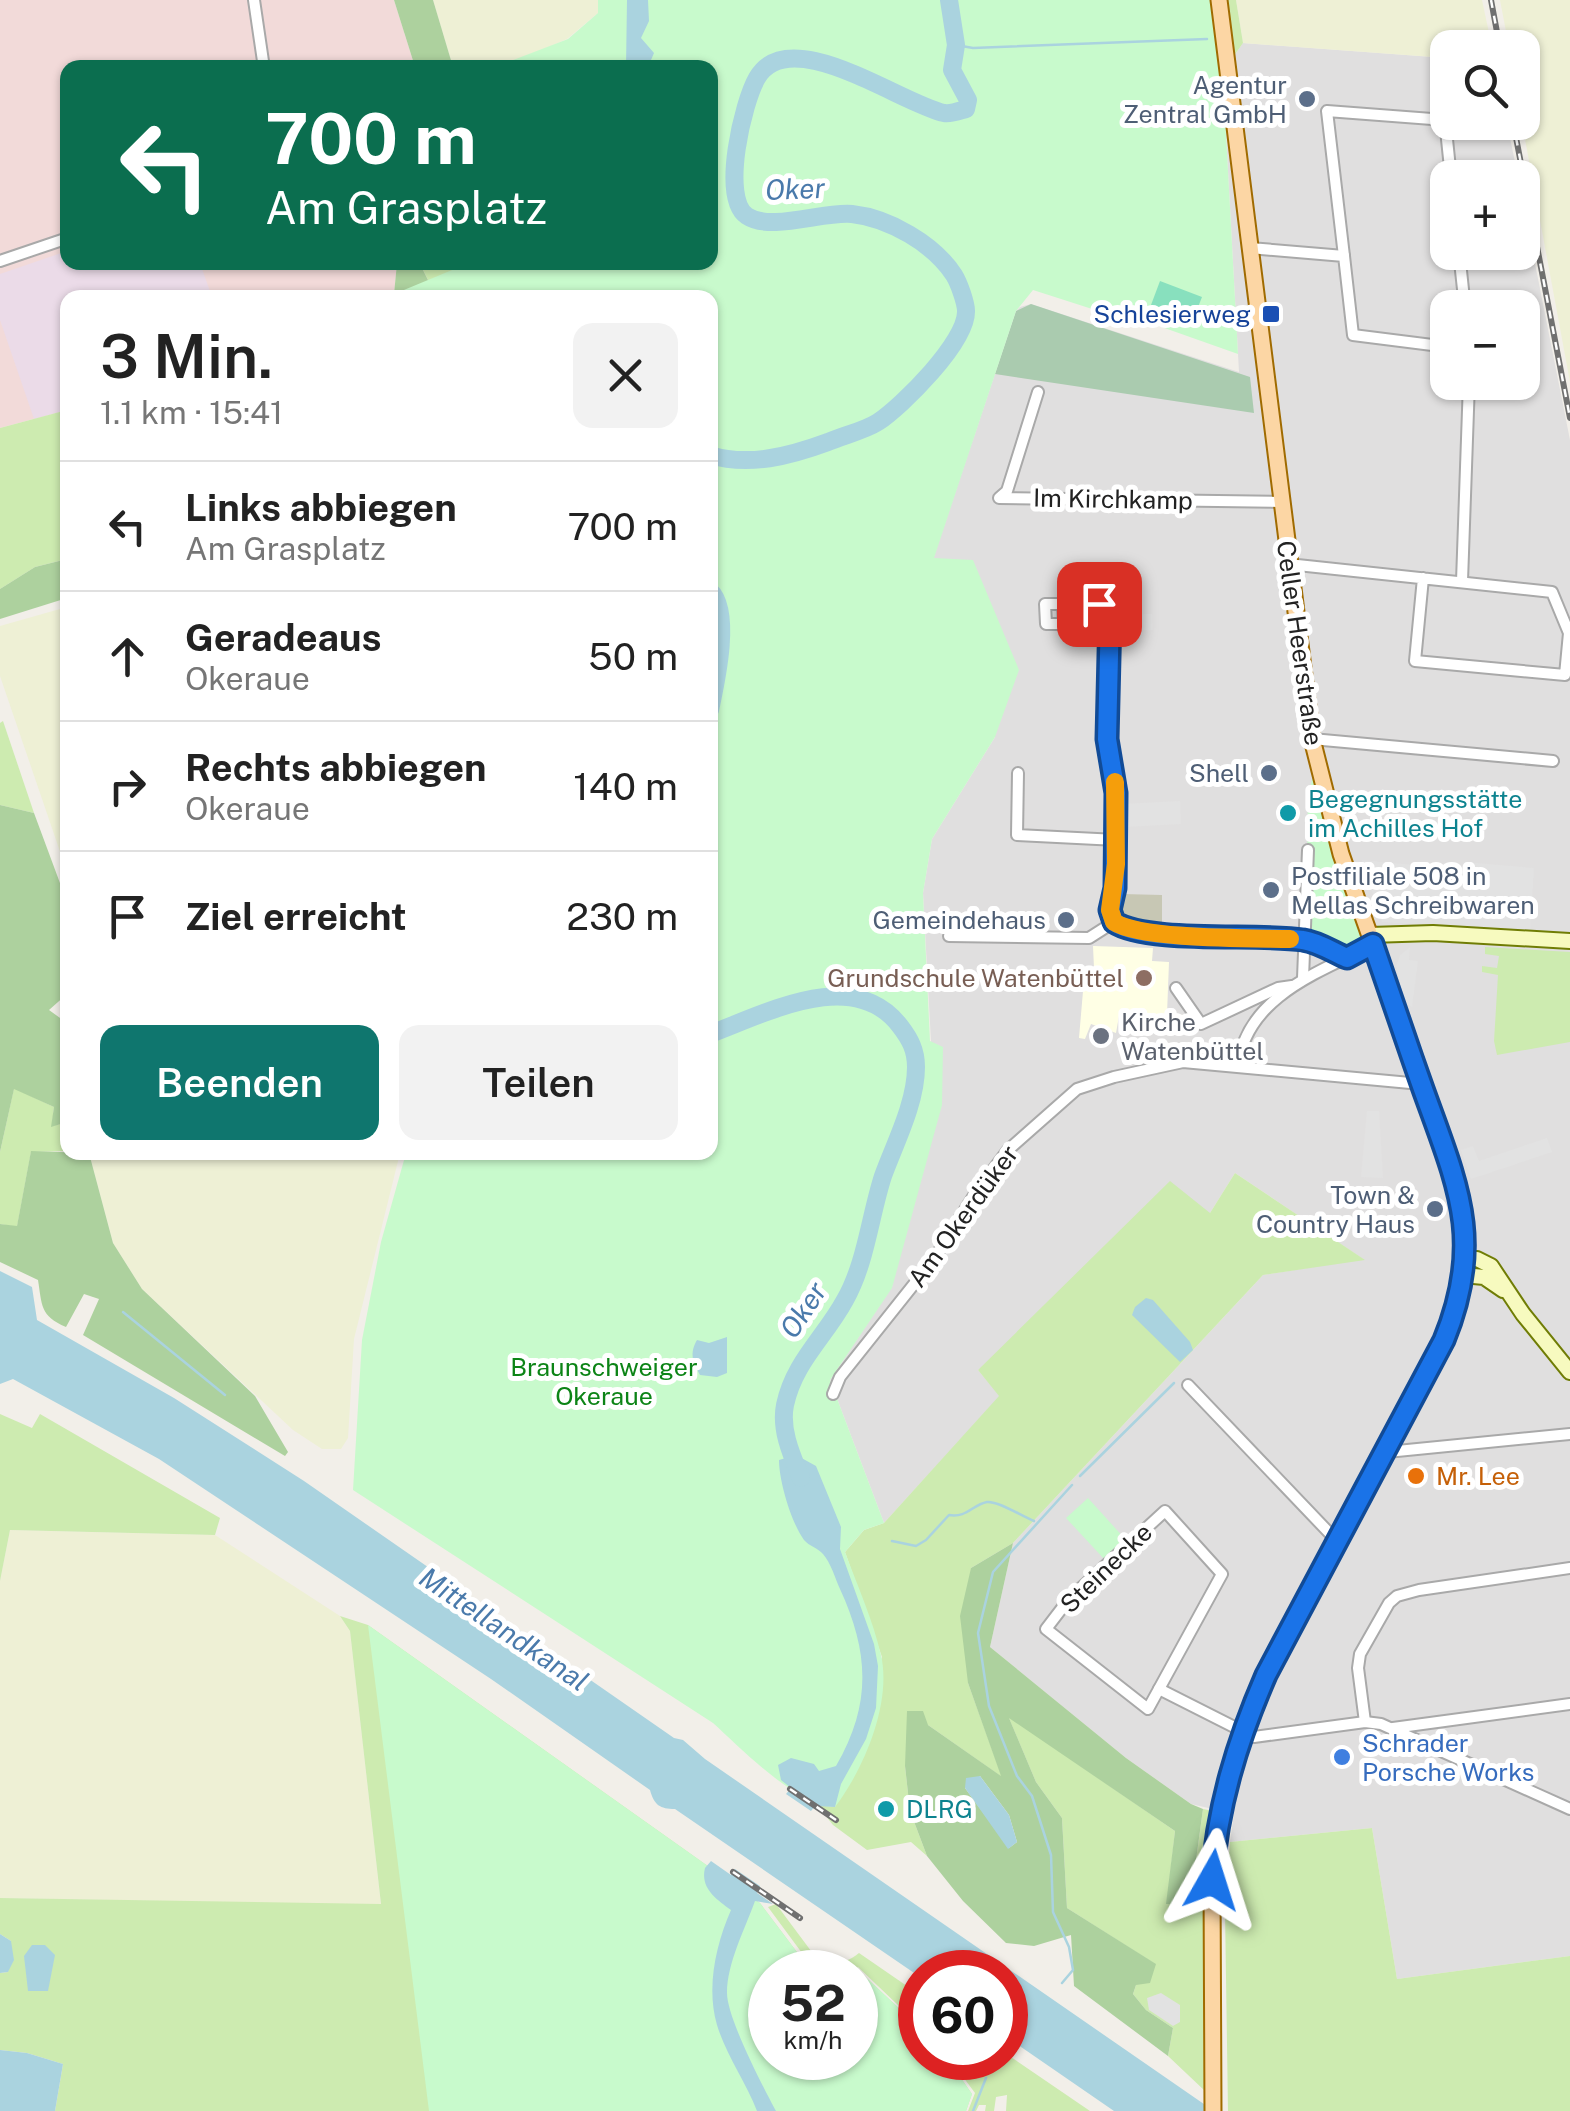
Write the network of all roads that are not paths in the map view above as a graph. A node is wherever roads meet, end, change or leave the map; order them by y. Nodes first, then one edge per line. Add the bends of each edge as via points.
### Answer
1 (254, 0) edge
2 (1219, 0) edge
3 (263, 60) edge
4 (1449, 160) edge
5 (60, 241) edge
6 (1250, 248) junction
7 (1344, 256) junction
8 (0, 260) edge
9 (1430, 345) edge
10 (1038, 392) dead end
11 (1468, 400) edge
12 (1281, 502) junction
13 (1288, 564) junction
14 (1423, 578) junction
15 (1462, 580) junction
16 (1064, 604) dead end
17 (1312, 740) junction
18 (1554, 761) dead end
19 (1018, 773) dead end
20 (1116, 840) junction
21 (1308, 850) dead end
22 (1114, 922) junction
23 (949, 936) dead end
24 (1306, 940) junction
25 (1372, 940) junction
26 (1570, 940) edge
27 (1347, 958) junction
28 (1300, 981) junction
29 (1176, 988) dead end
30 (1238, 1066) junction
31 (1421, 1084) junction
32 (1464, 1267) junction
33 (1570, 1372) edge
34 (1188, 1385) dead end
35 (833, 1394) dead end
36 (1570, 1434) edge
37 (1386, 1452) junction
38 (1338, 1541) junction
39 (1570, 1568) edge
40 (1159, 1689) junction
41 (1570, 1704) edge
42 (1365, 1722) junction
43 (1433, 1722) junction
44 (1394, 1728) junction
45 (1241, 1733) junction
46 (1432, 1746) junction
47 (1570, 1809) edge
48 (1213, 2111) edge

1 - 3 street
2 - 6 main road, Celler Heerstraße
4 - 7 street via 1444,120 1327,111
5 - 8 street
6 - 7 street
6 - 12 main road, Celler Heerstraße
7 - 9 street via 1353,335
10 - 12 street, Im Kirchkamp via 1008,491 999,498
11 - 15 street
12 - 13 main road, Celler Heerstraße
13 - 14 street
13 - 17 main road, Celler Heerstraße
14 - 15 street
14 - 15 street via 1414,662 1565,675 1569,633 1552,592
16 - 20 street via 1099,604 1110,614 1107,739
17 - 18 street
17 - 25 main road, Celler Heerstraße via 1336,838
19 - 20 street via 1017,835
20 - 22 street
21 - 24 street
22 - 23 street via 1089,938
22 - 24 street via 1158,932
24 - 27 street
24 - 28 street
25 - 26 main road via 1427,933
25 - 27 street
25 - 31 main road, Celler Heerstraße
27 - 28 street
28 - 29 street via 1201,1024
28 - 30 street via 1253,1023
30 - 31 street, Am Okerdüker
30 - 35 street, Am Okerdüker via 1183,1062 1094,1082 1066,1098 1008,1150
31 - 32 main road, Celler Heerstraße via 1460,1197
32 - 33 main road via 1510,1296
32 - 37 main road, Celler Heerstraße via 1444,1340
34 - 38 street
36 - 37 street
37 - 38 main road, Celler Heerstraße
38 - 45 main road, Celler Heerstraße
39 - 42 street via 1397,1596 1360,1654
40 - 40 street, Steinecke via 1222,1574 1165,1511 1069,1599 1046,1630 1148,1710
40 - 45 street
41 - 43 street
42 - 44 street
42 - 45 street via 1263,1738
43 - 44 street
43 - 46 street
44 - 46 street
45 - 48 main road, Celler Heerstraße via 1214,1861
46 - 47 street

